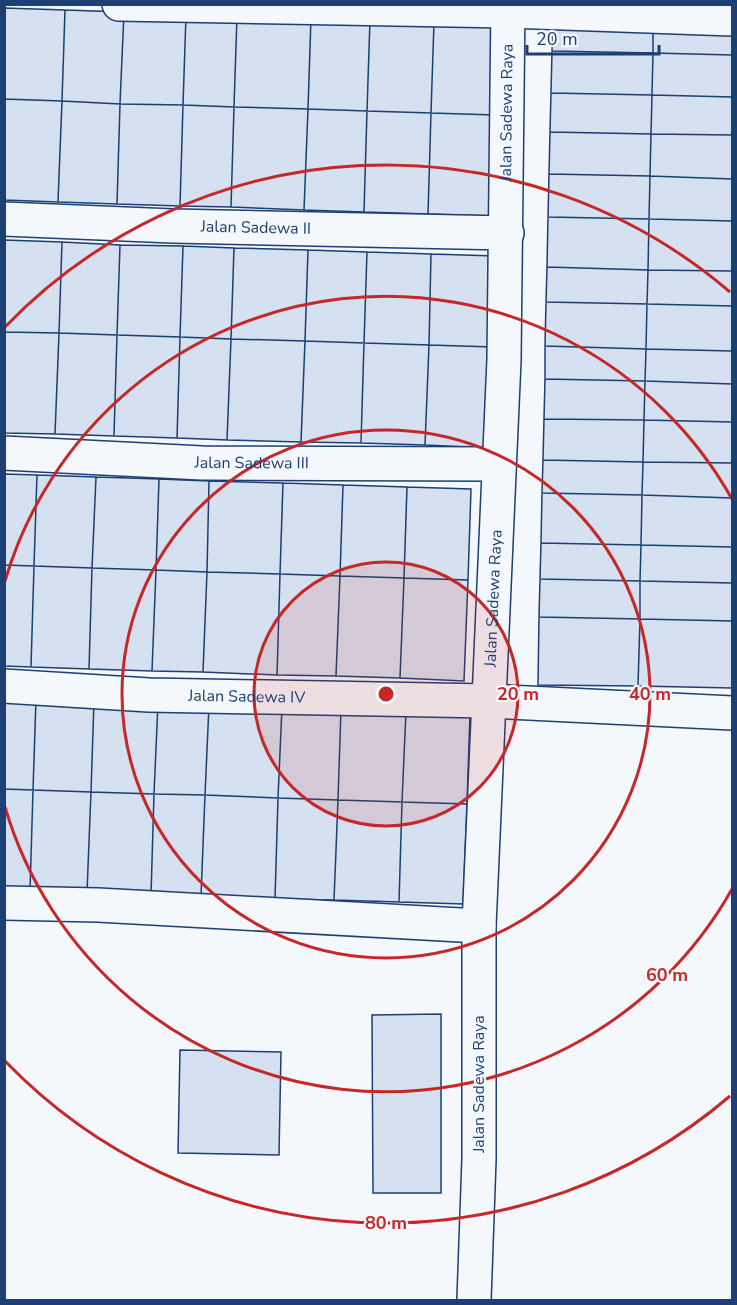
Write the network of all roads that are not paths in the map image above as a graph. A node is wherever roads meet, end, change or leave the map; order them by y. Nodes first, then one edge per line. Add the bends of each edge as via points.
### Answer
1 (119, 4) edge
2 (508, 8) edge
3 (732, 19) edge
4 (4, 219) edge
5 (507, 233) junction
6 (4, 453) edge
7 (500, 464) junction
8 (4, 686) edge
9 (489, 701) junction
10 (732, 712) edge
11 (4, 903) edge
12 (478, 926) junction
13 (474, 1300) edge

1 - 2 street
2 - 3 street
2 - 5 street, Jalan Sadewa Raya
4 - 5 street, Jalan Sadewa II
5 - 7 street, Jalan Sadewa Raya
6 - 7 street, Jalan Sadewa III via 201,463
7 - 9 street, Jalan Sadewa Raya
8 - 9 street, Jalan Sadewa IV via 149,694
9 - 10 street, Jalan Sadewa IV
9 - 12 street, Jalan Sadewa Raya
11 - 12 street
12 - 13 street, Jalan Sadewa Raya via 479,1159

